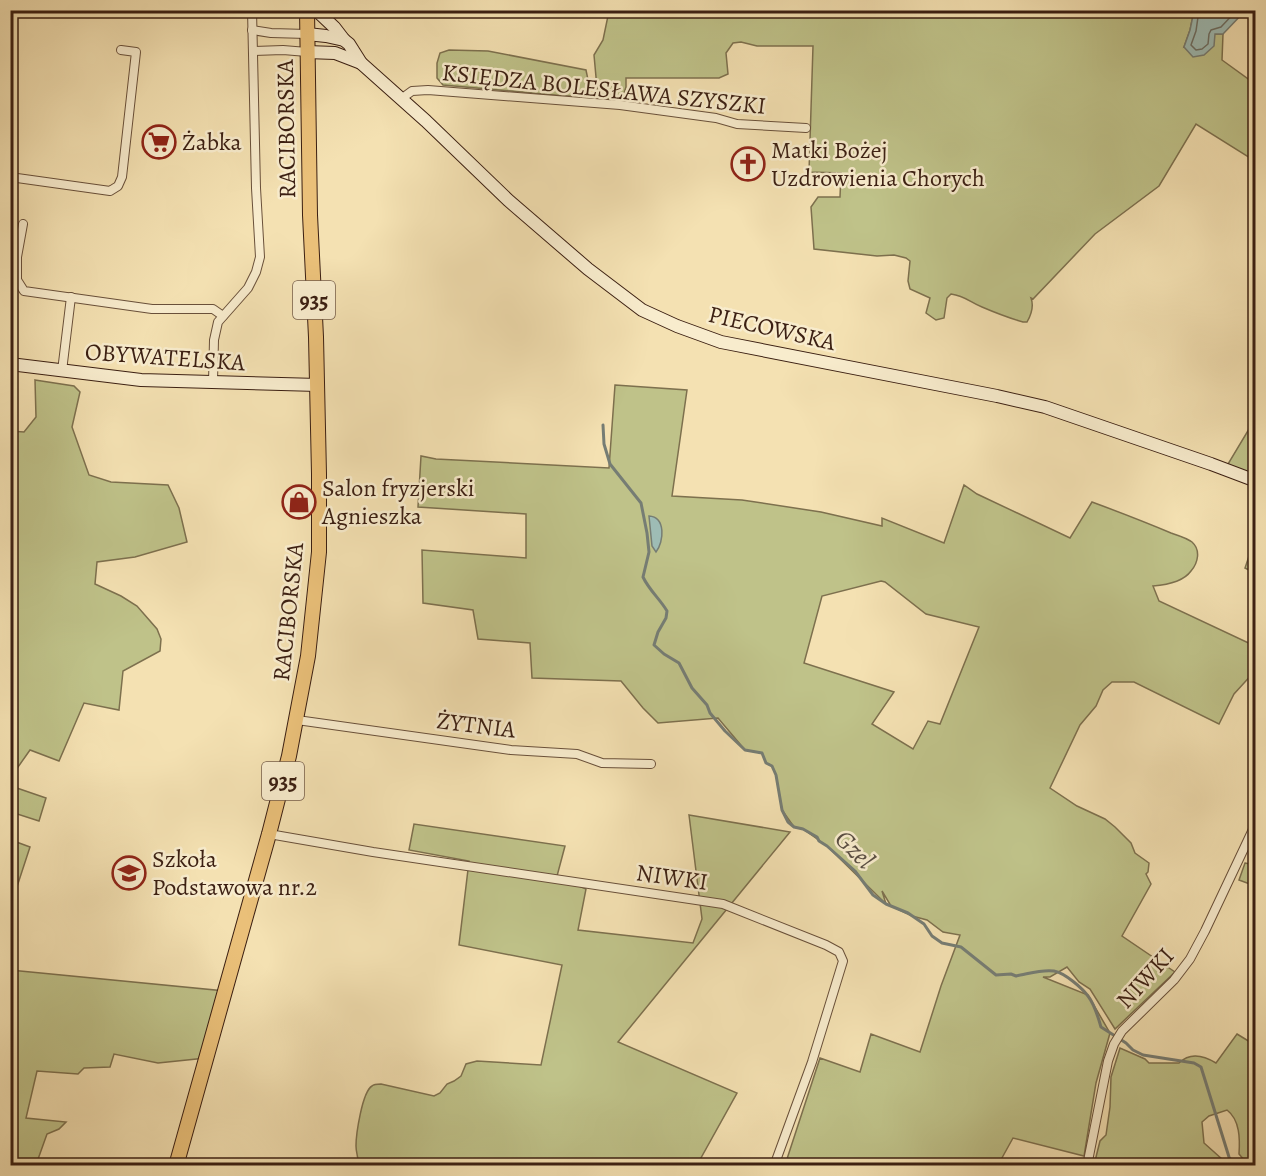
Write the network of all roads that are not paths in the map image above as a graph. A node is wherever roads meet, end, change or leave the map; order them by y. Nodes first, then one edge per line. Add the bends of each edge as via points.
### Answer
1 (252, 10) edge
2 (307, 10) edge
3 (316, 10) edge
4 (252, 30) junction
5 (307, 34) junction
6 (344, 40) junction
7 (121, 50) dead end
8 (253, 51) junction
9 (307, 52) junction
10 (361, 63) junction
11 (401, 99) junction
12 (806, 128) dead end
13 (10, 177) edge
14 (23, 224) dead end
15 (71, 297) junction
16 (224, 316) junction
17 (10, 364) edge
18 (62, 371) junction
19 (213, 382) junction
20 (318, 385) junction
21 (1256, 481) edge
22 (297, 720) junction
23 (651, 764) dead end
24 (1256, 823) edge
25 (269, 834) junction
26 (176, 1166) edge
27 (774, 1166) edge
28 (1087, 1166) edge

1 - 4 street
2 - 5 main road, RACIBORSKA / 935
3 - 6 street, PIECOWSKA
4 - 5 street
4 - 8 street
5 - 6 street
5 - 9 main road, RACIBORSKA / 935
6 - 10 street, PIECOWSKA
7 - 13 street via 136,52 118,186 110,191
8 - 9 street
8 - 16 street via 260,257 248,288
9 - 10 street, PIECOWSKA via 335,53
9 - 20 main road, RACIBORSKA / 935
10 - 11 street, PIECOWSKA
11 - 12 street, KSIĘDZA BOLESŁAWA SZYSZKI via 412,91 428,90 620,105 737,124
11 - 21 street, PIECOWSKA via 588,269 642,310 668,322 721,342 1045,407
14 - 15 street via 17,280 24,291
15 - 16 street via 152,309 213,309
15 - 18 street
16 - 19 street via 218,322 214,340
17 - 18 street, OBYWATELSKA
18 - 19 street, OBYWATELSKA via 141,380
19 - 20 street, OBYWATELSKA
20 - 22 main road, RACIBORSKA / 935 via 319,552
22 - 23 street, ŻYTNIA via 511,750 577,754 602,763
22 - 25 main road, RACIBORSKA / 935
24 - 28 street, NIWKI via 1190,959 1114,1044
25 - 26 main road, RACIBORSKA / 935
25 - 27 street, NIWKI via 723,904 839,952 843,961

